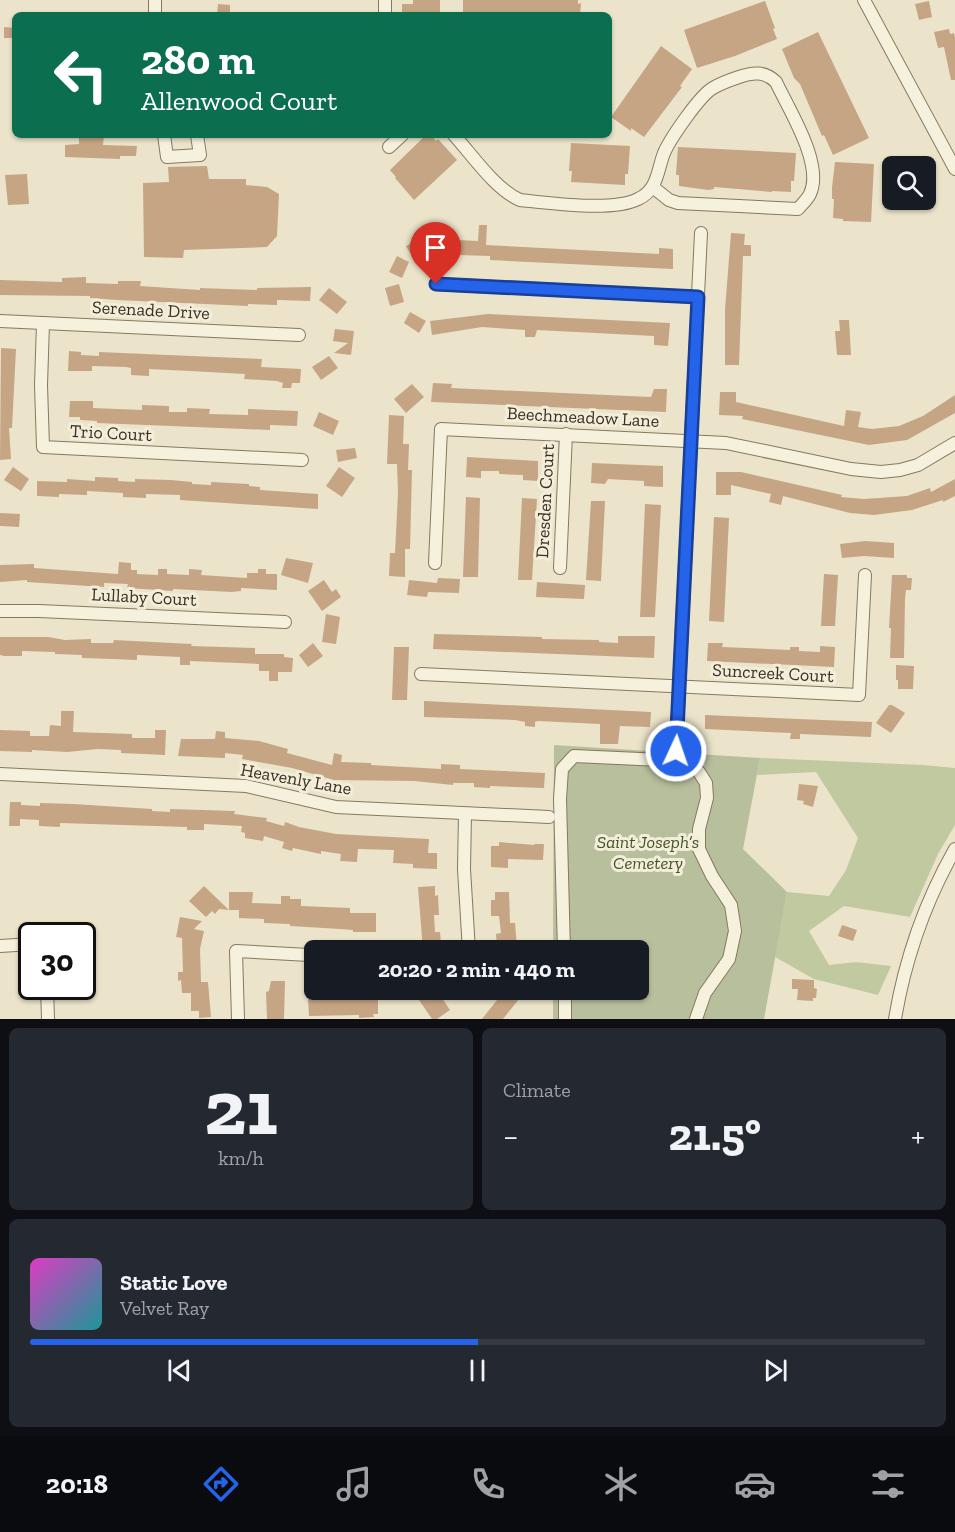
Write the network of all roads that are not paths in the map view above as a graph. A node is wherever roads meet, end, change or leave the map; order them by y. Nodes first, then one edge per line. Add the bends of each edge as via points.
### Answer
1 (864, 0) edge
2 (164, 138) edge
3 (197, 138) edge
4 (399, 138) edge
5 (457, 138) edge
6 (389, 147) dead end
7 (955, 170) edge
8 (654, 188) junction
9 (701, 233) dead end
10 (436, 284) dead end
11 (698, 297) junction
12 (0, 321) edge
13 (43, 323) junction
14 (299, 335) dead end
15 (566, 434) junction
16 (691, 440) junction
17 (955, 443) edge
18 (302, 460) dead end
19 (435, 563) dead end
20 (560, 568) dead end
21 (865, 575) dead end
22 (0, 611) edge
23 (285, 622) dead end
24 (421, 674) dead end
25 (679, 687) junction
26 (676, 751) dead end
27 (0, 774) edge
28 (465, 814) junction
29 (549, 817) dead end
30 (955, 849) edge
31 (468, 940) edge
32 (564, 940) edge
33 (18, 945) edge
34 (0, 946) edge
35 (304, 955) edge
36 (47, 1000) edge
37 (565, 1000) edge
38 (48, 1019) edge
39 (238, 1019) edge
40 (566, 1019) edge
41 (696, 1019) edge
42 (895, 1019) edge

1 - 7 street
2 - 3 street via 167,157 200,155
4 - 6 street
5 - 8 street via 496,182 520,200 608,206 639,199
8 - 8 street via 678,203 798,208 810,193 813,164 776,82 769,75 750,74 705,94 665,151
9 - 11 street
10 - 11 street
11 - 16 street
12 - 13 street, Serenade Drive
13 - 14 street, Serenade Drive
13 - 18 street, Trio Court via 43,447
15 - 16 street, Beechmeadow Lane
15 - 19 street, Beechmeadow Lane via 441,429
15 - 20 street, Dresden Court
16 - 17 street, Beechmeadow Lane via 881,472 918,465
16 - 25 street
21 - 25 street, Suncreek Court via 859,695
22 - 23 street, Lullaby Court
24 - 25 street, Suncreek Court
25 - 26 street
27 - 28 street, Heavenly Lane via 246,786 336,807
28 - 29 street, Heavenly Lane
28 - 31 street
30 - 42 street via 929,899 914,941
32 - 41 street via 562,769 574,756 683,761 699,772 706,783 699,849 731,905 735,931 729,959 705,993
33 - 34 street
35 - 39 street via 236,951
36 - 38 street
37 - 40 street

